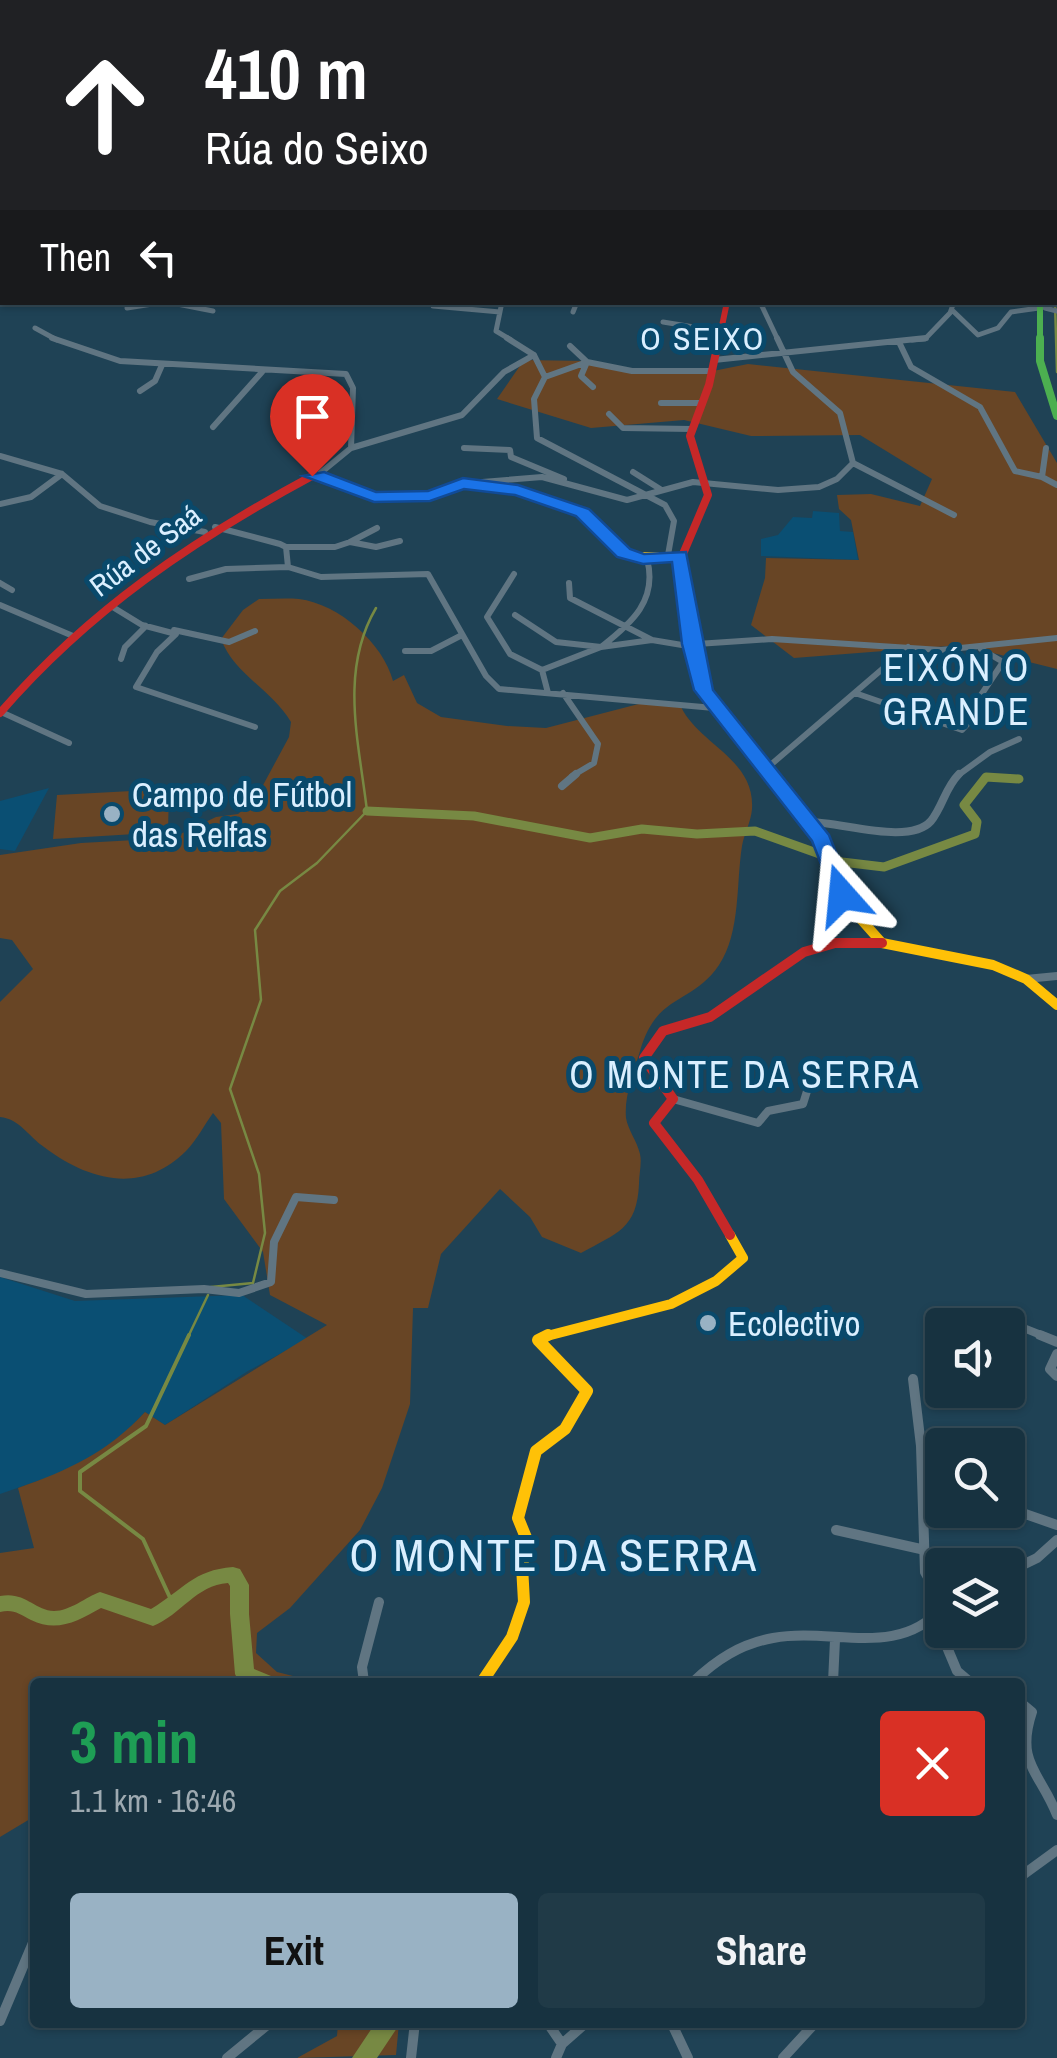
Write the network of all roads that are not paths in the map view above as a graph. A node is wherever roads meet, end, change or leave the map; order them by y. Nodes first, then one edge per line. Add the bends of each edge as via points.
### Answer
1 (146, 305) edge
2 (182, 305) edge
3 (501, 305) edge
4 (576, 305) edge
5 (726, 305) edge
6 (761, 305) edge
7 (433, 306) dead end
8 (953, 306) edge
9 (1047, 307) edge
10 (127, 308) dead end
11 (214, 311) dead end
12 (500, 312) junction
13 (573, 312) dead end
14 (663, 322) dead end
15 (36, 328) dead end
16 (718, 332) junction
17 (899, 342) junction
18 (570, 346) dead end
19 (783, 352) junction
20 (534, 355) junction
21 (587, 362) junction
22 (713, 365) junction
23 (162, 366) junction
24 (262, 372) junction
25 (545, 377) junction
26 (593, 387) dead end
27 (140, 390) dead end
28 (1057, 400) edge
29 (661, 403) dead end
30 (704, 403) junction
31 (610, 414) dead end
32 (1057, 416) edge
33 (213, 427) dead end
34 (692, 429) junction
35 (351, 448) junction
36 (464, 448) dead end
37 (1046, 448) dead end
38 (0, 456) edge
39 (853, 463) junction
40 (633, 472) dead end
41 (62, 474) junction
42 (318, 475) junction
43 (1042, 477) junction
44 (706, 482) junction
45 (470, 483) junction
46 (1057, 485) edge
47 (582, 486) junction
48 (660, 489) junction
49 (651, 494) junction
50 (0, 504) edge
51 (954, 515) dead end
52 (377, 528) dead end
53 (210, 529) junction
54 (400, 540) dead end
55 (350, 542) junction
56 (286, 547) junction
57 (674, 556) junction
58 (648, 559) junction
59 (288, 566) junction
60 (514, 574) dead end
61 (189, 578) dead end
62 (569, 583) dead end
63 (0, 584) edge
64 (12, 590) dead end
65 (0, 605) edge
66 (111, 606) junction
67 (516, 615) dead end
68 (146, 626) junction
69 (626, 626) junction
70 (174, 630) junction
71 (255, 631) dead end
72 (462, 635) junction
73 (72, 636) junction
74 (1057, 638) edge
75 (652, 640) junction
76 (229, 642) junction
77 (692, 644) junction
78 (218, 646) dead end
79 (600, 647) junction
80 (908, 647) junction
81 (981, 649) junction
82 (405, 652) dead end
83 (120, 659) dead end
84 (542, 670) junction
85 (548, 692) junction
86 (562, 693) junction
87 (855, 693) junction
88 (714, 708) junction
89 (0, 712) edge
90 (254, 727) dead end
91 (1019, 738) dead end
92 (69, 743) dead end
93 (767, 768) junction
94 (562, 786) dead end
95 (808, 822) junction
96 (882, 943) junction
97 (1057, 976) edge
98 (1026, 979) junction
99 (1057, 1005) edge
100 (812, 1074) dead end
101 (673, 1100) junction
102 (334, 1200) dead end
103 (0, 1273) edge
104 (1025, 1329) edge
105 (1057, 1342) edge
106 (1057, 1354) edge
107 (1057, 1376) edge
108 (913, 1379) dead end
109 (1025, 1514) edge
110 (1057, 1525) edge
111 (836, 1530) dead end
112 (1057, 1540) edge
113 (925, 1550) joint
114 (1025, 1564) edge
115 (379, 1602) dead end
116 (925, 1624) edge
117 (835, 1640) junction
118 (947, 1648) edge
119 (363, 1678) edge
120 (485, 1678) edge
121 (697, 1678) edge
122 (833, 1678) edge
123 (965, 1678) edge
124 (1025, 1706) edge
125 (1025, 1728) edge
126 (1025, 1767) edge
127 (1057, 1815) edge
128 (1057, 1850) edge
129 (1025, 1873) edge
130 (30, 1950) edge
131 (0, 2022) edge
132 (264, 2028) edge
133 (414, 2028) edge
134 (552, 2028) edge
135 (579, 2028) edge
136 (674, 2028) edge
137 (810, 2028) edge
138 (562, 2044) junction
139 (227, 2058) edge
140 (412, 2058) edge
141 (556, 2058) edge
142 (688, 2058) edge
143 (783, 2058) edge

1 - 10 street
2 - 11 street
3 - 12 street
4 - 13 street
5 - 16 street
6 - 19 street
7 - 12 street
8 - 9 street via 978,335 998,328 1011,312
8 - 17 street via 929,338
9 - 28 street via 1046,362
9 - 32 street via 1040,361
12 - 20 street via 496,331
14 - 16 street
15 - 23 street via 65,345
16 - 22 street
17 - 19 street
17 - 43 street via 911,366 982,409 1012,472
18 - 21 street
19 - 22 street
19 - 39 street via 793,372 840,414
20 - 25 street
20 - 35 street via 502,370 456,420
21 - 22 street via 632,371
21 - 25 street
21 - 26 street via 581,376
22 - 30 street
23 - 24 street
23 - 27 street
24 - 33 street
24 - 35 street via 346,374 354,388
25 - 49 street via 534,399 537,438 581,466
29 - 30 street
30 - 34 street
31 - 34 street via 623,428
34 - 44 street via 696,468
35 - 42 street
36 - 47 street via 510,450 511,458
37 - 43 street
38 - 41 street
39 - 44 street via 808,491
39 - 51 street
40 - 48 street
41 - 50 street via 30,497
41 - 53 street via 95,504 140,520
42 - 45 street via 374,497 430,496
42 - 53 street, Rúa de Saá
43 - 46 street
44 - 48 street
44 - 57 street via 704,512
45 - 47 street via 508,476
45 - 58 street via 574,508 598,523 623,553
47 - 49 street via 622,500
48 - 49 street
49 - 57 street via 665,501 675,520
52 - 55 street
53 - 56 street
53 - 66 street, Rúa de Saá
54 - 55 street via 372,547
55 - 56 street
56 - 59 street
57 - 58 street
57 - 77 street
58 - 69 street via 648,596
59 - 61 street
59 - 72 street via 321,578 424,572
60 - 84 street via 487,617 510,654
62 - 69 street via 570,598
63 - 64 street
65 - 73 street
66 - 68 street
66 - 73 street, Rúa de Saá
67 - 79 street via 556,642
68 - 70 street
68 - 83 street
69 - 75 street
69 - 79 street
70 - 76 street
70 - 90 street via 136,687
71 - 76 street
72 - 82 street via 431,651
72 - 85 street via 495,687
73 - 89 street, Rúa de Saá via 44,658
74 - 81 street
75 - 77 street
75 - 79 street
76 - 78 street
77 - 80 street via 772,638
77 - 88 street
79 - 84 street
80 - 81 street
80 - 87 street
81 - 87 street via 1003,662 977,701 981,709 962,730
84 - 85 street
85 - 86 street
86 - 88 street
86 - 94 street via 595,735 598,755
87 - 93 street
88 - 93 street
89 - 92 street
91 - 95 street via 988,751 950,784 938,813 921,828
93 - 95 street
95 - 96 street via 832,860 842,895
96 - 98 street via 984,962
96 - 101 street via 822,945 768,970 764,982 704,1021 667,1025 649,1039 644,1058
97 - 98 street
98 - 99 street
100 - 101 street via 803,1104 768,1111 758,1124
101 - 120 street via 654,1123 698,1180 743,1258 712,1288 541,1338 587,1391 561,1434 536,1450 518,1518 528,1540 524,1602 512,1637
102 - 103 street via 296,1197 274,1242 271,1282 259,1292 86,1294
104 - 105 street
106 - 107 street via 1050,1369
108 - 113 street
109 - 110 street
111 - 113 street
112 - 114 street
115 - 119 street
116 - 117 street
117 - 121 street via 770,1638 715,1660
117 - 122 street
118 - 123 street
124 - 125 street via 1032,1712
126 - 127 street
128 - 129 street
130 - 131 street
132 - 139 street
133 - 140 street
134 - 138 street
135 - 138 street
136 - 142 street
137 - 143 street
138 - 141 street

